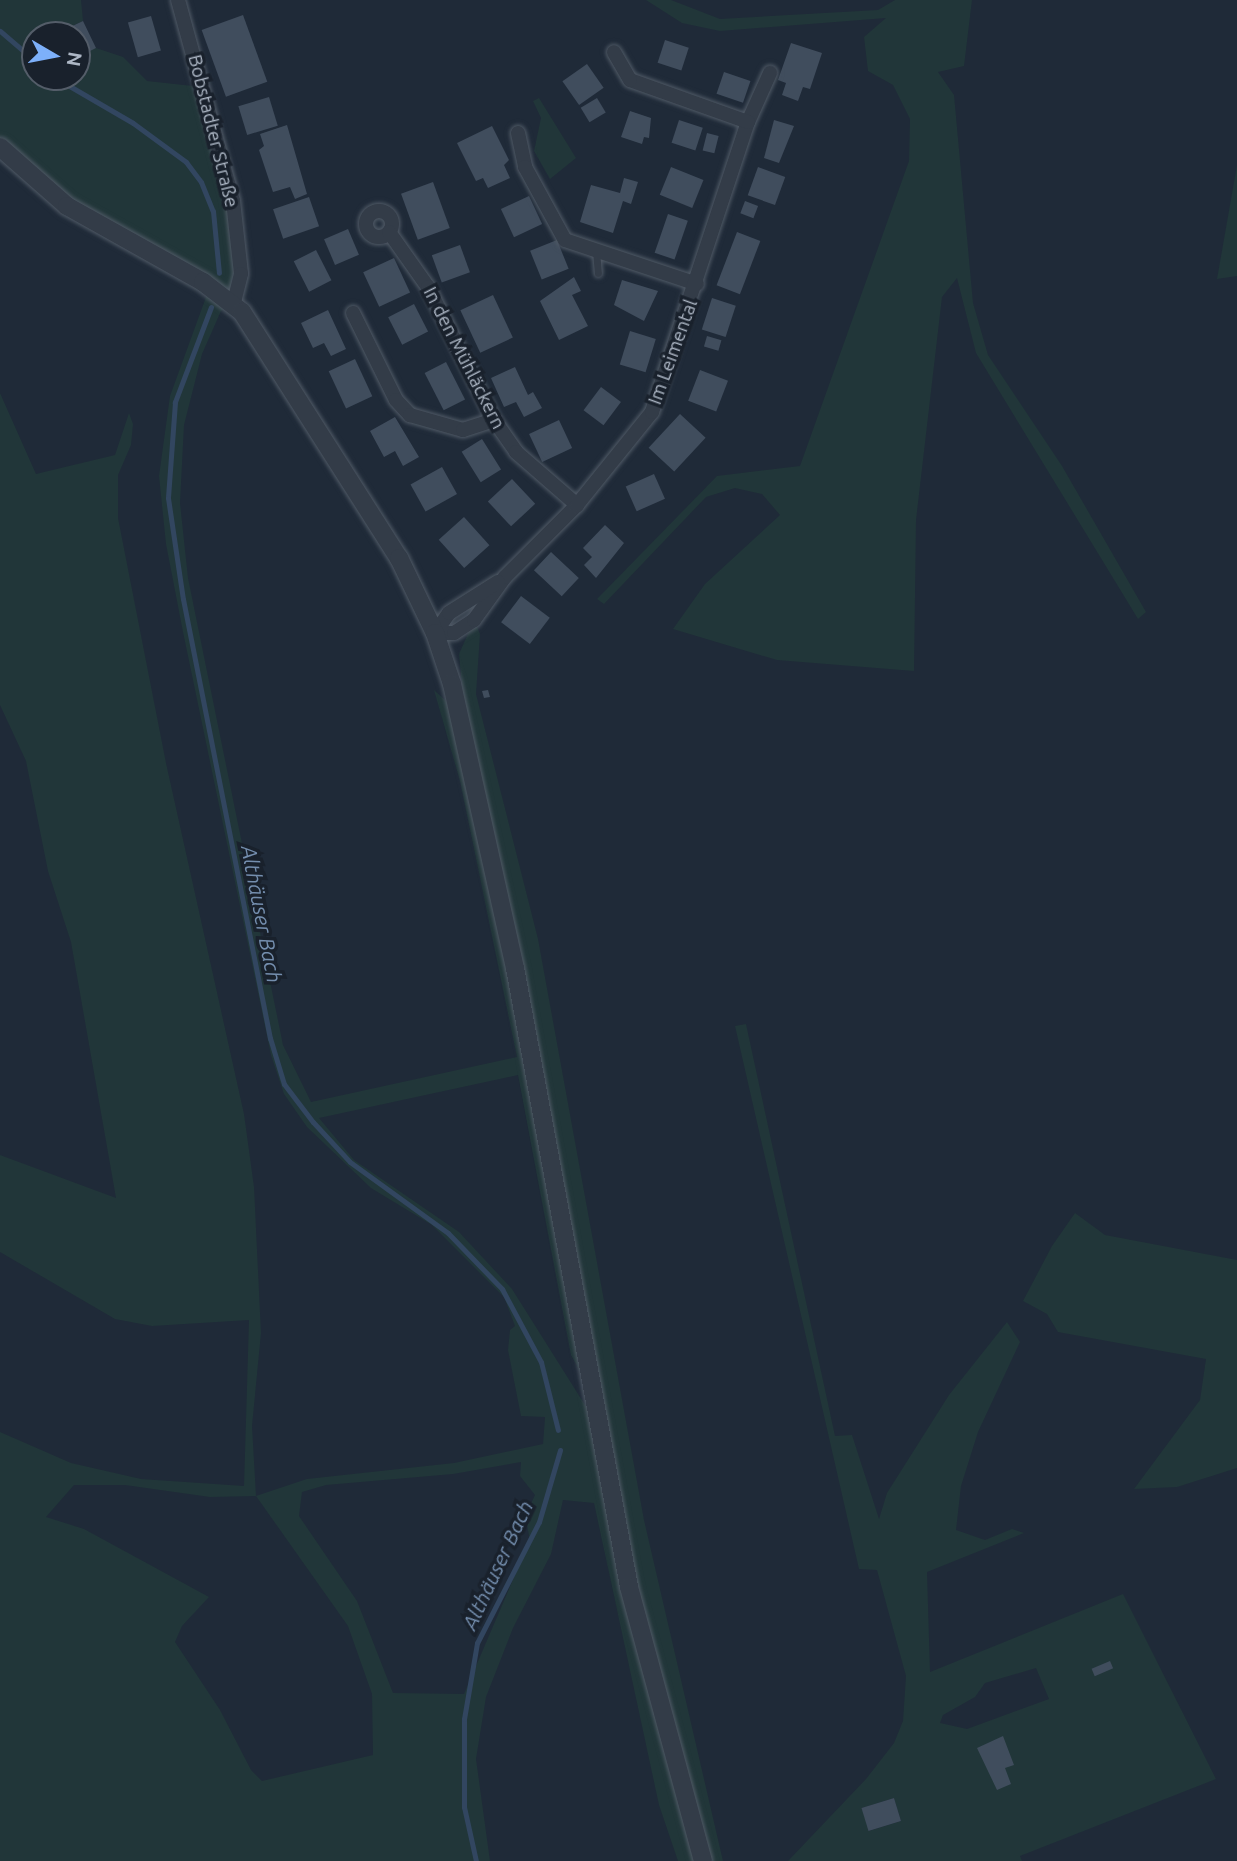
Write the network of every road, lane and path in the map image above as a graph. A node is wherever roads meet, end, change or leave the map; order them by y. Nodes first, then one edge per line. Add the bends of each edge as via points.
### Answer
1 (178, 0) edge
2 (614, 52) dead end
3 (770, 73) dead end
4 (748, 121) junction
5 (518, 133) dead end
6 (0, 147) edge
7 (389, 232) dead end
8 (596, 251) junction
9 (598, 273) dead end
10 (697, 284) junction
11 (234, 303) junction
12 (353, 313) dead end
13 (494, 420) junction
14 (577, 505) junction
15 (435, 633) junction
16 (704, 1861) edge

1 - 11 street, Bobstadter Straße via 230,190 241,274
2 - 4 street via 630,80
3 - 4 street, Im Leimental
4 - 10 street, Im Leimental
5 - 8 street via 525,167 565,240
6 - 11 street via 67,206
7 - 13 street, In den Mühläckern via 428,287
8 - 9 lane
8 - 10 street
10 - 14 street, Im Leimental via 652,412
11 - 15 street via 400,558
12 - 13 street via 396,400 410,415 463,430
13 - 14 street, In den Mühläckern via 516,452
14 - 15 street, Im Leimental via 506,577 449,613
15 - 16 street via 452,684 515,968 629,1587

